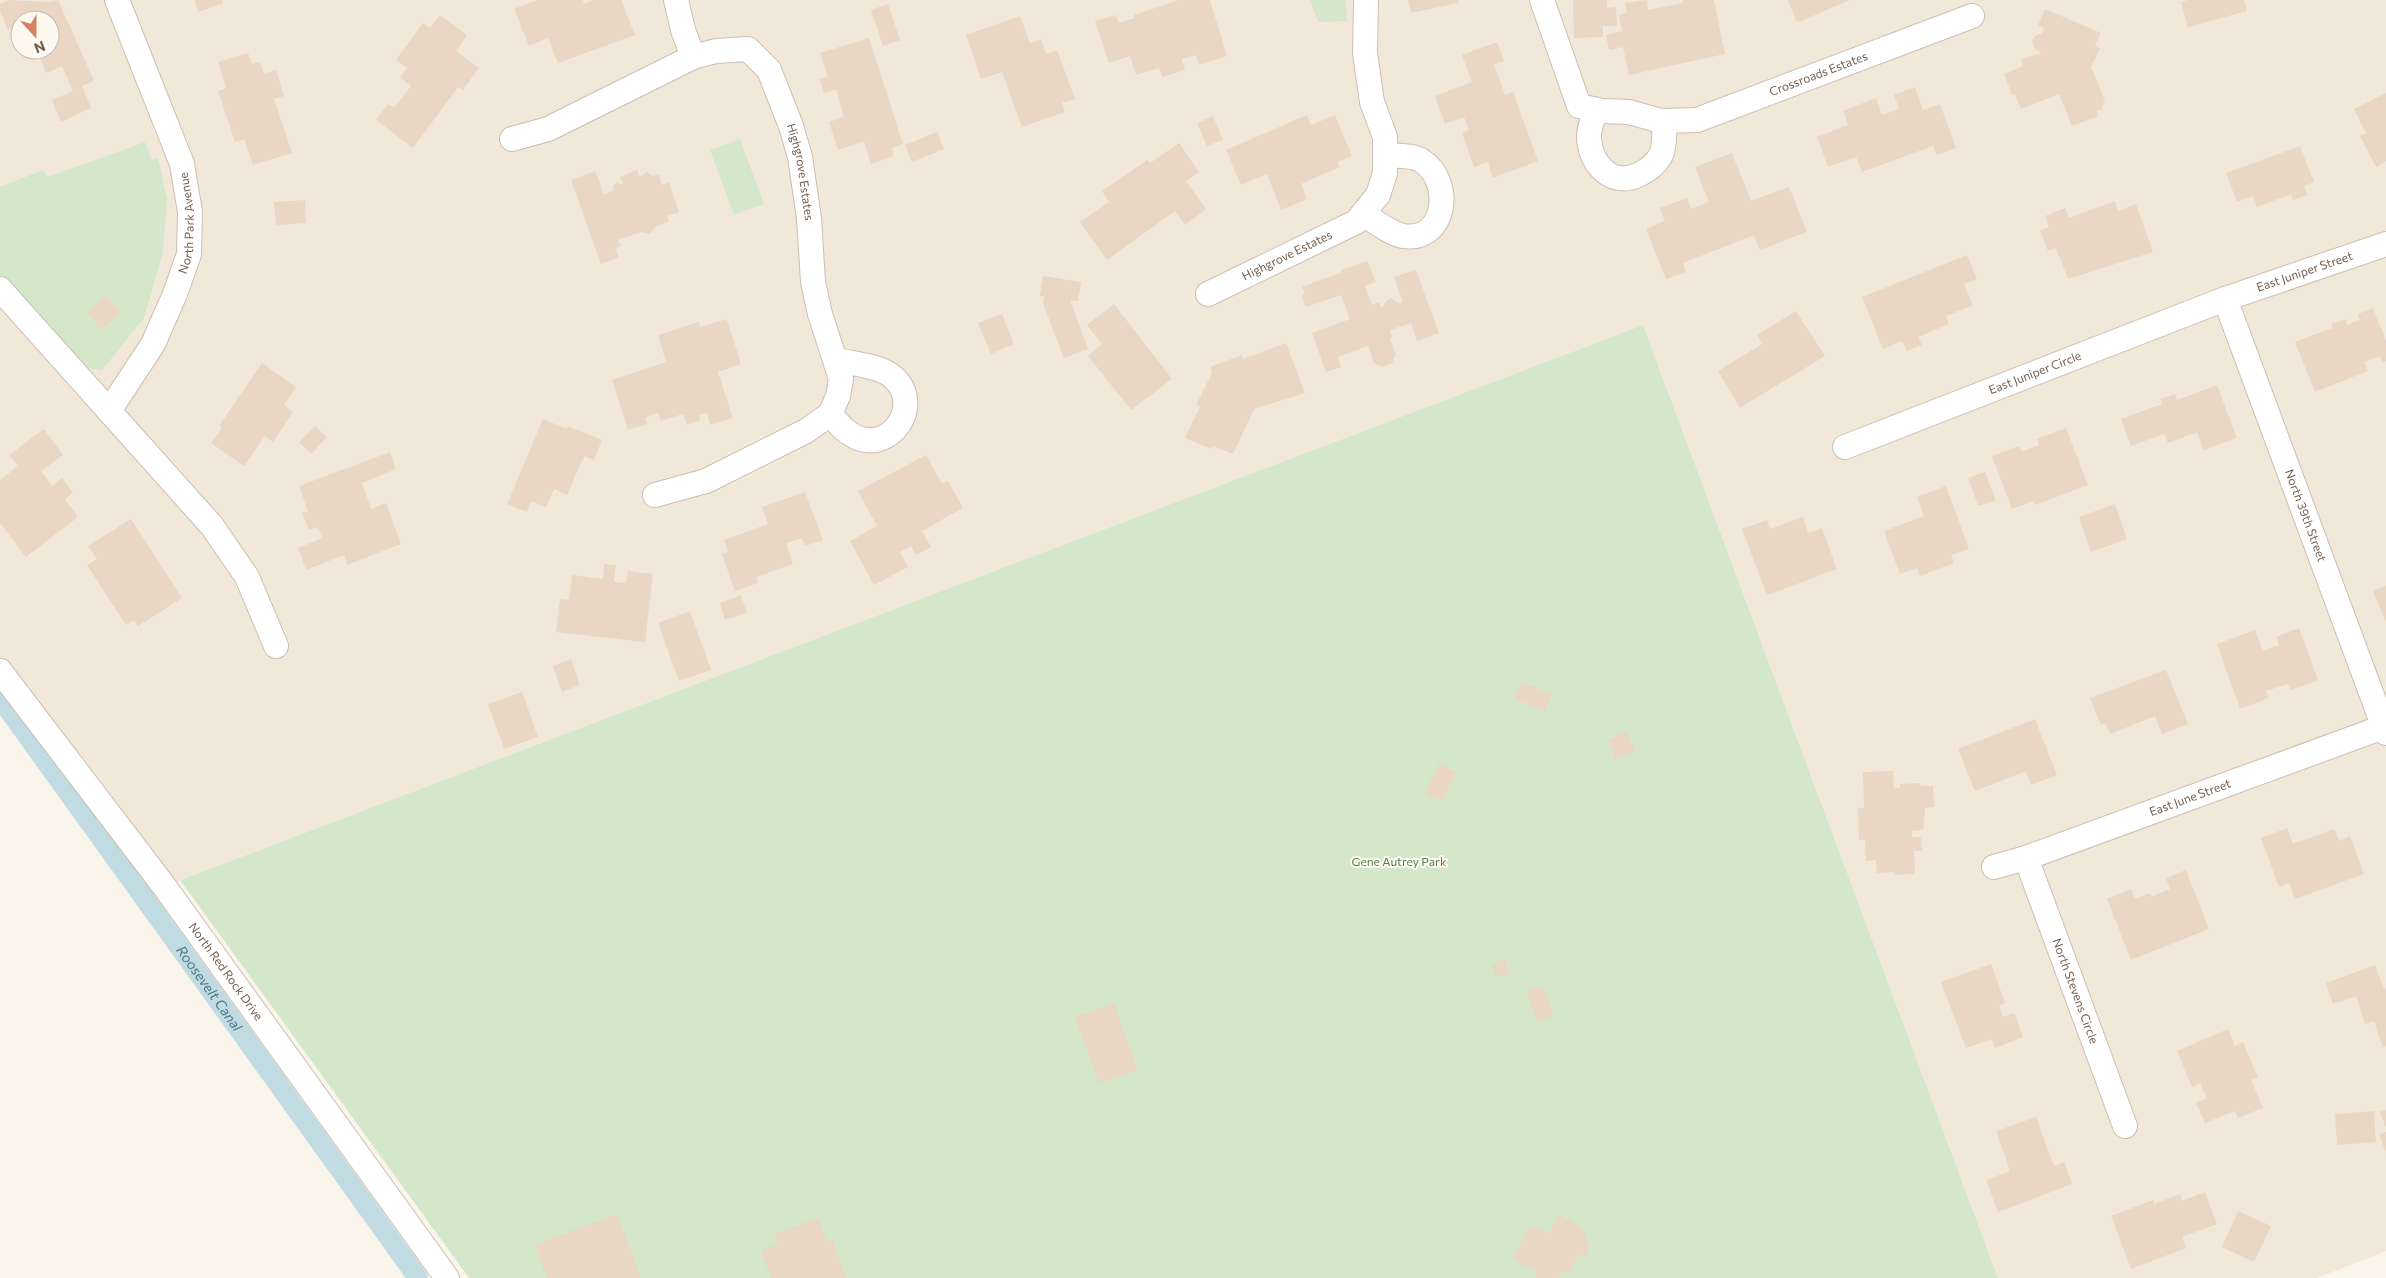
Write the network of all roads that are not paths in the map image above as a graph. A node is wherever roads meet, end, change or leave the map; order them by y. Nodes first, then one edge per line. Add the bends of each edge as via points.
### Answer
1 (118, 0) edge
2 (676, 0) edge
3 (1366, 0) edge
4 (1542, 0) edge
5 (1972, 16) dead end
6 (693, 57) junction
7 (1596, 110) junction
8 (1665, 121) junction
9 (512, 139) dead end
10 (1385, 155) junction
11 (1363, 214) junction
12 (2386, 244) edge
13 (0, 289) edge
14 (1208, 294) dead end
15 (2225, 299) junction
16 (837, 360) junction
17 (109, 411) junction
18 (830, 414) junction
19 (1845, 447) dead end
20 (655, 495) dead end
21 (276, 646) dead end
22 (0, 671) edge
23 (2385, 728) edge
24 (2026, 858) junction
25 (1994, 867) dead end
26 (2125, 1126) dead end
27 (447, 1278) edge

1 - 17 street, North Park Avenue via 182,164 190,228 189,254 153,344
2 - 6 street
3 - 10 street, Highgrove Estates via 1365,53 1372,102 1385,137
4 - 7 street, Crossroads Estates via 1579,106
5 - 8 street, Crossroads Estates via 1697,120
6 - 9 street, Highgrove Estates via 548,129
6 - 16 street, Highgrove Estates via 716,51 748,49 768,70 800,157 809,218 813,282 825,332
7 - 8 street, Crossroads Estates via 1629,112
7 - 8 street via 1590,132 1592,152 1601,170 1614,179 1629,179 1654,165 1662,154
10 - 11 street, Highgrove Estates via 1378,195
10 - 11 street via 1421,159 1431,168 1444,194 1442,208 1434,226 1418,235 1403,236
11 - 14 street, Highgrove Estates via 1356,222
12 - 15 street, East Juniper Street
13 - 17 street
15 - 19 street, East Juniper Circle
15 - 23 street, North 39th Street
16 - 18 street, Highgrove Estates via 841,379
16 - 18 street via 887,373 900,384 906,398 904,413 896,430 880,440 865,440 849,434
17 - 21 street via 212,526 247,577
18 - 20 street via 812,428 706,482
22 - 27 street, North Red Rock Drive via 164,886
23 - 24 street, East June Street
24 - 25 street, East June Street
24 - 26 street, North Stevens Circle

